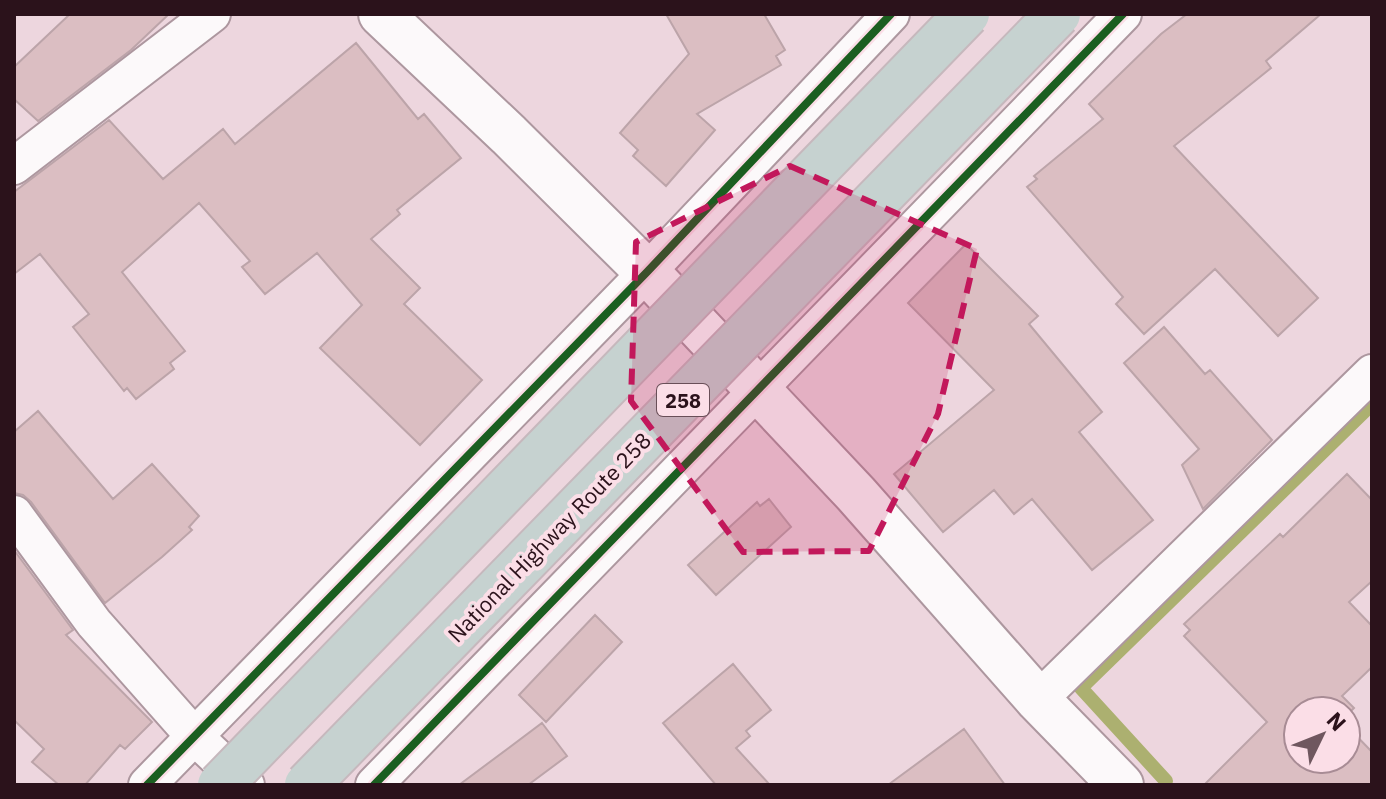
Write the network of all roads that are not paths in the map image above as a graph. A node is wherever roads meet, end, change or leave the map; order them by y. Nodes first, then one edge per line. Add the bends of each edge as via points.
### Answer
1 (212, 14) edge
2 (381, 14) edge
3 (891, 14) edge
4 (967, 14) edge
5 (1028, 14) edge
6 (1058, 14) edge
7 (1123, 14) edge
8 (1086, 71) junction
9 (14, 166) edge
10 (647, 272) junction
11 (1372, 373) edge
12 (758, 389) junction
13 (14, 514) edge
14 (1038, 700) junction
15 (194, 736) junction
16 (147, 785) edge
17 (220, 785) edge
18 (246, 785) edge
19 (307, 785) edge
20 (374, 785) edge
21 (1121, 785) edge

1 - 9 street
2 - 10 street
3 - 10 street
4 - 17 highway, bridge
5 - 8 street
6 - 19 highway, National Highway Route 258 / 258, bridge
7 - 8 street
8 - 12 street
10 - 12 street
10 - 15 street
11 - 14 street
12 - 14 street
12 - 20 street
13 - 15 street via 94,623
14 - 21 street
15 - 16 street
15 - 18 street

